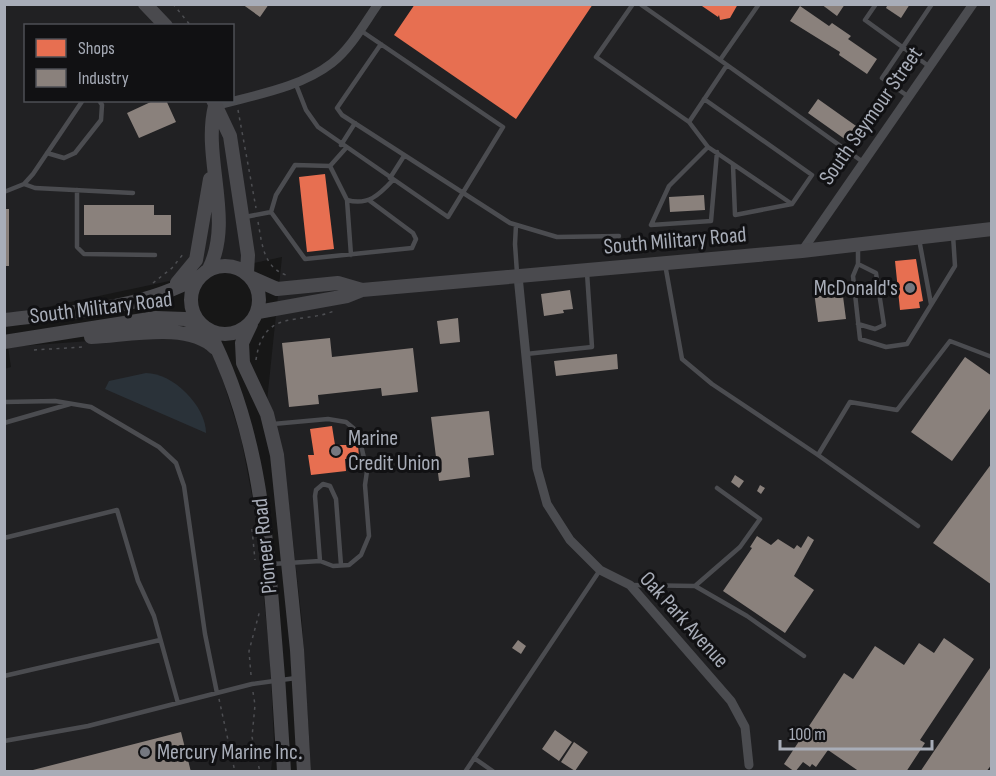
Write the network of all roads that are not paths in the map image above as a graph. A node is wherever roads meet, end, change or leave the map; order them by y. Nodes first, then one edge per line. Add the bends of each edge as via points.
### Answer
1 (145, 4) edge
2 (378, 4) edge
3 (633, 4) edge
4 (640, 4) edge
5 (759, 4) edge
6 (876, 4) edge
7 (932, 4) edge
8 (973, 4) edge
9 (159, 23) edge
10 (360, 30) junction
11 (381, 44) junction
12 (902, 47) junction
13 (720, 60) junction
14 (727, 65) junction
15 (930, 67) junction
16 (295, 82) junction
17 (909, 97) junction
18 (704, 99) junction
19 (234, 100) edge
20 (82, 102) edge
21 (100, 102) edge
22 (214, 103) edge
23 (689, 122) junction
24 (355, 123) junction
25 (343, 146) junction
26 (708, 147) junction
27 (717, 152) junction
28 (47, 153) junction
29 (404, 156) junction
30 (214, 159) junction
31 (863, 162) junction
32 (733, 164) junction
33 (330, 166) junction
34 (391, 179) junction
35 (24, 184) junction
36 (77, 190) junction
37 (4, 192) edge
38 (133, 193) dead end
39 (462, 194) junction
40 (347, 200) junction
41 (370, 201) junction
42 (792, 204) junction
43 (272, 213) junction
44 (243, 217) junction
45 (516, 225) junction
46 (992, 229) edge
47 (953, 233) junction
48 (619, 236) dead end
49 (918, 237) junction
50 (858, 244) junction
51 (802, 250) junction
52 (155, 255) dead end
53 (351, 255) junction
54 (664, 263) junction
55 (858, 264) junction
56 (587, 270) junction
57 (205, 273) junction
58 (249, 275) junction
59 (518, 276) junction
60 (362, 290) junction
61 (151, 292) junction
62 (931, 304) junction
63 (254, 318) junction
64 (4, 320) edge
65 (858, 324) junction
66 (205, 328) junction
67 (53, 336) junction
68 (4, 342) edge
69 (525, 354) junction
70 (992, 357) edge
71 (223, 358) junction
72 (4, 402) edge
73 (73, 402) junction
74 (4, 423) edge
75 (271, 424) junction
76 (818, 455) junction
77 (717, 488) dead end
78 (918, 526) dead end
79 (4, 538) edge
80 (320, 561) junction
81 (262, 563) junction
82 (289, 563) junction
83 (341, 565) junction
84 (600, 570) junction
85 (630, 585) junction
86 (695, 586) junction
87 (160, 640) junction
88 (804, 656) dead end
89 (4, 676) edge
90 (299, 678) junction
91 (279, 680) junction
92 (217, 693) junction
93 (178, 703) junction
94 (4, 741) edge
95 (474, 758) junction
96 (746, 768) edge
97 (284, 771) edge
98 (304, 771) edge
99 (465, 771) edge
100 (494, 771) edge

1 - 9 main road
2 - 10 street
3 - 23 lane via 596,57
4 - 13 lane
5 - 13 lane
6 - 12 lane via 865,20
7 - 12 lane
8 - 15 street, South Seymour Street
10 - 11 lane
10 - 16 street via 334,62
11 - 24 lane via 337,108
11 - 39 lane via 503,127
12 - 15 lane
12 - 17 lane via 882,78
13 - 14 lane
14 - 18 lane
14 - 31 lane
15 - 17 street, South Seymour Street
16 - 19 street
16 - 25 lane via 311,119
17 - 31 street, South Seymour Street
18 - 23 lane
18 - 42 lane via 812,175
20 - 28 lane
21 - 28 lane via 101,120 75,153 64,158
22 - 30 main road
22 - 44 main road via 230,136
23 - 26 lane
24 - 25 lane
24 - 29 lane
25 - 33 lane
25 - 34 lane
26 - 27 lane
26 - 27 lane via 669,186 651,225 711,220
27 - 32 lane
28 - 35 lane
29 - 34 lane
29 - 39 lane
30 - 57 main road via 218,243
30 - 61 main road via 196,260 180,281
31 - 51 street, South Seymour Street
32 - 42 lane
32 - 42 lane via 735,215
33 - 40 lane
33 - 43 lane via 295,165 276,195
34 - 39 lane via 448,217
34 - 41 lane
35 - 36 lane
35 - 37 lane
36 - 38 lane
36 - 52 lane via 77,247 84,254
39 - 45 lane
40 - 41 lane
40 - 53 lane
41 - 53 lane via 416,239 412,248 404,250
43 - 44 lane
43 - 53 lane via 304,259
44 - 58 main road
45 - 48 lane via 557,237
45 - 59 lane
46 - 47 main road, South Military Road
47 - 49 main road, South Military Road
47 - 62 lane via 955,266
49 - 50 main road, South Military Road
49 - 62 lane
50 - 51 main road, South Military Road
50 - 55 lane
51 - 54 main road, South Military Road
54 - 56 main road, South Military Road
54 - 76 lane via 682,359 712,384
55 - 65 lane via 853,276
55 - 65 lane via 876,273 884,325 875,329
56 - 59 main road, South Military Road
56 - 69 lane via 592,347
57 - 58 main road via 229,266
57 - 61 main road, South Military Road via 177,289
57 - 66 main road via 191,296 195,317
58 - 60 main road, South Military Road via 276,289 338,283
58 - 63 main road via 260,294
59 - 60 main road, South Military Road
59 - 69 street, Oak Park Avenue
60 - 63 main road, South Military Road
61 - 64 main road, South Military Road via 120,305
62 - 65 lane via 907,344 886,347 860,339
63 - 66 main road via 231,334
63 - 75 main road, Pioneer Road via 242,343 243,363
66 - 67 main road, South Military Road via 185,319 163,318
66 - 71 main road, Pioneer Road
67 - 68 main road, South Military Road
67 - 71 main road via 180,333 205,340
69 - 84 street, Oak Park Avenue via 537,468 544,496 562,529
70 - 76 lane via 950,341 897,410 850,402
71 - 81 main road, Pioneer Road via 256,465
72 - 73 lane
73 - 74 lane
73 - 92 lane via 147,438 179,468
75 - 82 main road, Pioneer Road
75 - 83 lane via 335,420 360,435 368,471 365,485 369,536 357,560
76 - 78 lane
77 - 86 lane via 760,519 740,547
79 - 87 lane via 117,510
80 - 82 lane
80 - 83 lane
80 - 83 lane via 315,496 323,484 330,486 336,499
81 - 82 lane
81 - 91 main road, Pioneer Road
82 - 90 main road, Pioneer Road
84 - 85 street, Oak Park Avenue
84 - 95 lane
85 - 86 lane
85 - 96 street, Oak Park Avenue via 731,700 745,726
86 - 88 lane
87 - 89 lane
87 - 93 lane
90 - 91 lane
90 - 98 main road, Pioneer Road
91 - 92 lane
91 - 97 main road, Pioneer Road
92 - 93 lane
93 - 94 lane via 88,726
95 - 99 lane
95 - 100 lane

